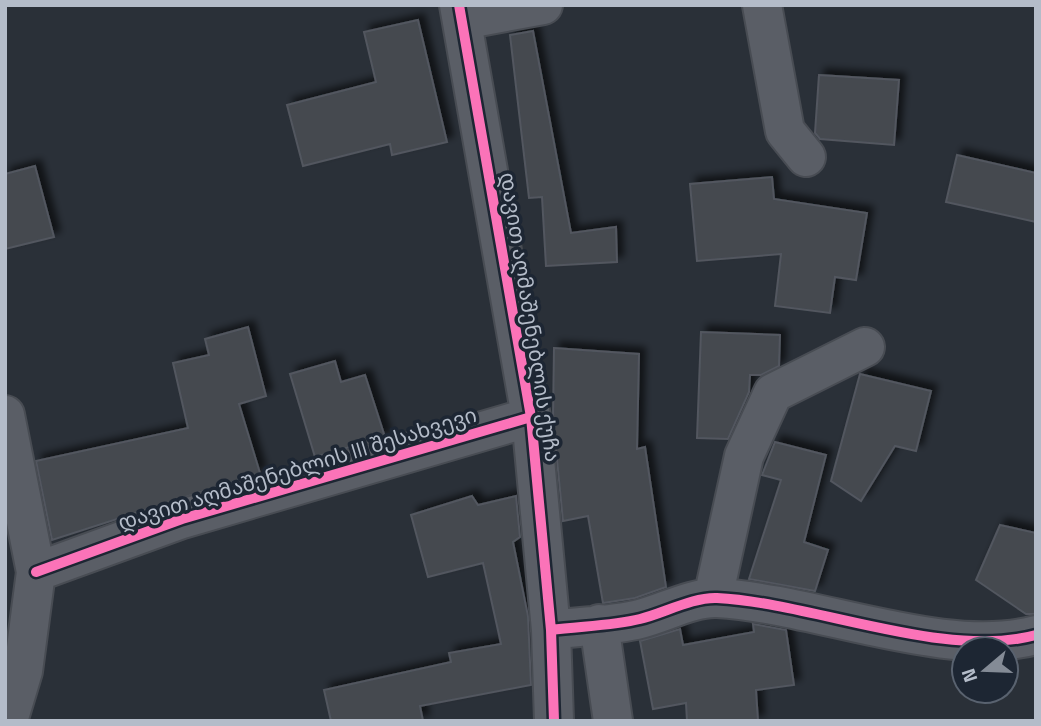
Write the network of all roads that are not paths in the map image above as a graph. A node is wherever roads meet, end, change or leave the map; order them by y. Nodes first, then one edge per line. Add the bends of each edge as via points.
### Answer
1 (543, 5) edge
2 (762, 5) edge
3 (461, 13) edge
4 (806, 157) dead end
5 (865, 347) dead end
6 (5, 415) edge
7 (531, 417) junction
8 (36, 572) junction
9 (713, 598) junction
10 (599, 624) junction
11 (551, 630) junction
12 (1036, 635) edge
13 (8, 721) edge
14 (554, 721) edge
15 (613, 721) edge

1 - 3 street
2 - 4 street via 785,131
3 - 7 street, დავით აღმაშენებლის ქუჩა
5 - 9 street via 773,393 744,456
6 - 8 street
7 - 8 street, დავით აღმაშენებლის III შესახვევი via 182,519
7 - 11 street, დავით აღმაშენებლის ქუჩა
8 - 13 street via 23,671
9 - 10 street via 638,620
9 - 12 street via 784,606 945,639 1013,641
10 - 11 street
10 - 15 street
11 - 14 street, დავით აღმაშენებლის ქუჩა

